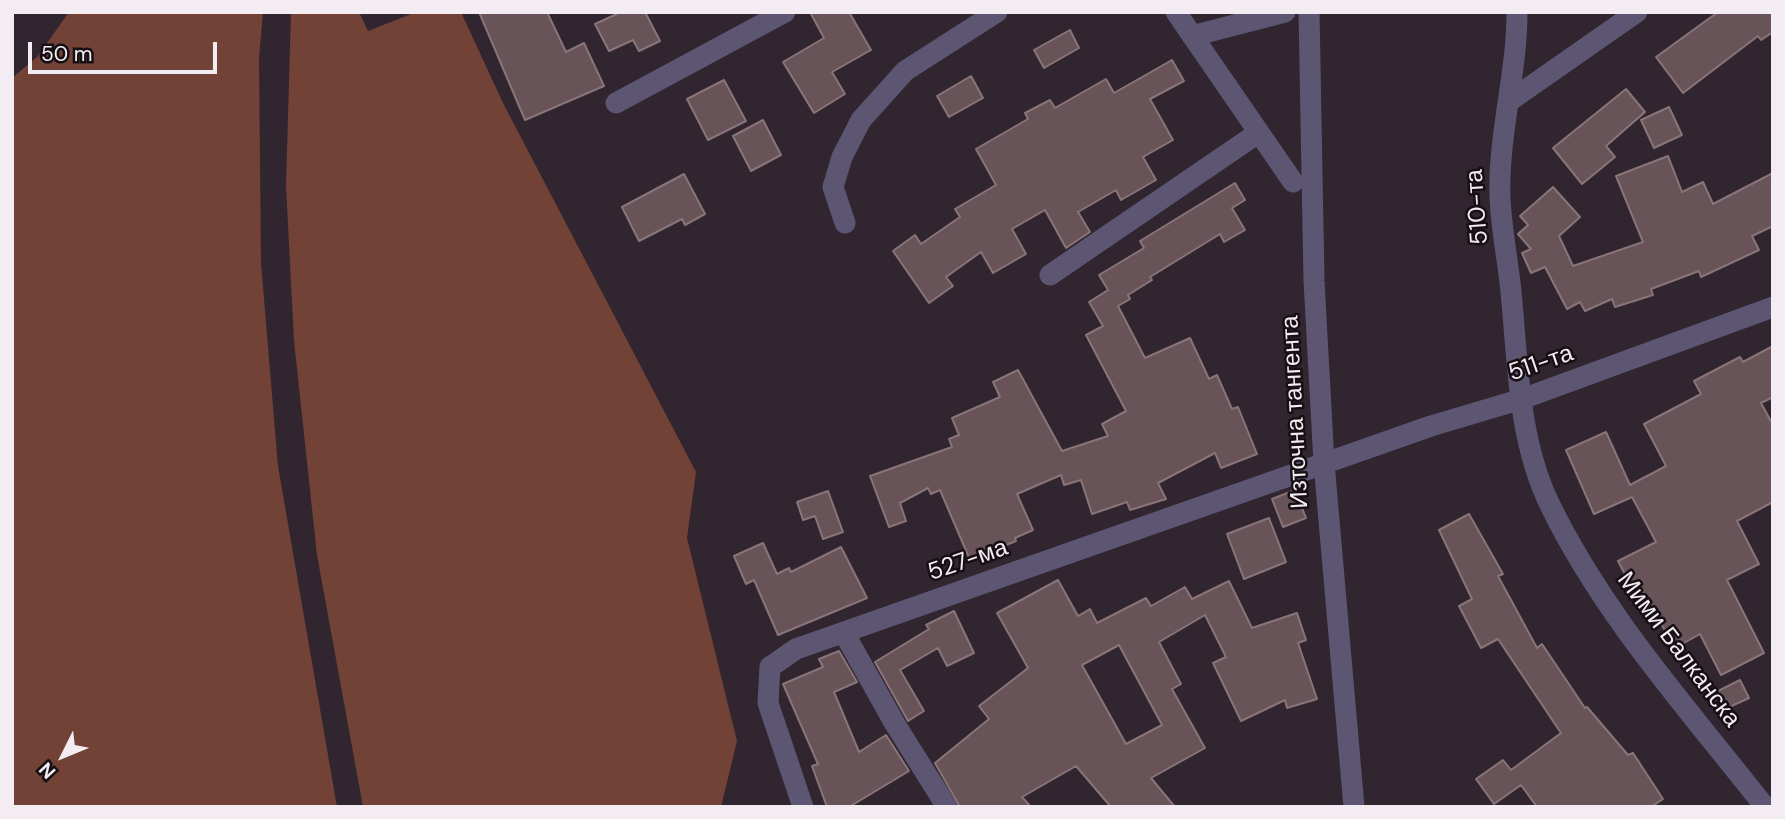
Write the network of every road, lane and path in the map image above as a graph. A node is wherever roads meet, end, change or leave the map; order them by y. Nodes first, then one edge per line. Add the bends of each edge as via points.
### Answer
1 (785, 12) edge
2 (996, 12) edge
3 (1176, 12) edge
4 (1285, 12) edge
5 (1309, 12) edge
6 (1517, 12) edge
7 (1637, 12) edge
8 (1192, 36) junction
9 (1511, 100) junction
10 (616, 103) dead end
11 (1258, 133) junction
12 (1293, 182) dead end
13 (845, 223) dead end
14 (1050, 275) dead end
15 (1773, 307) edge
16 (1522, 399) junction
17 (1324, 463) junction
18 (844, 633) junction
19 (803, 807) edge
20 (947, 807) edge
21 (1354, 807) edge
22 (1765, 807) edge

1 - 10 street
2 - 13 street via 905,72 860,120 833,187
3 - 8 street
4 - 8 street
5 - 17 street, Източна тангента via 1314,281
6 - 9 street, 510-та
7 - 9 street
8 - 11 street
9 - 16 street, 510-та via 1501,151 1500,198
11 - 12 street
11 - 14 street
15 - 16 street, 511-та
16 - 17 street, 511-та
16 - 22 street, Мими Балканска via 1532,454 1549,503 1611,610
17 - 18 street, 527-ма
17 - 21 street, Източна тангента
18 - 19 street, 527-ма via 796,649 770,667 768,703
18 - 20 street

